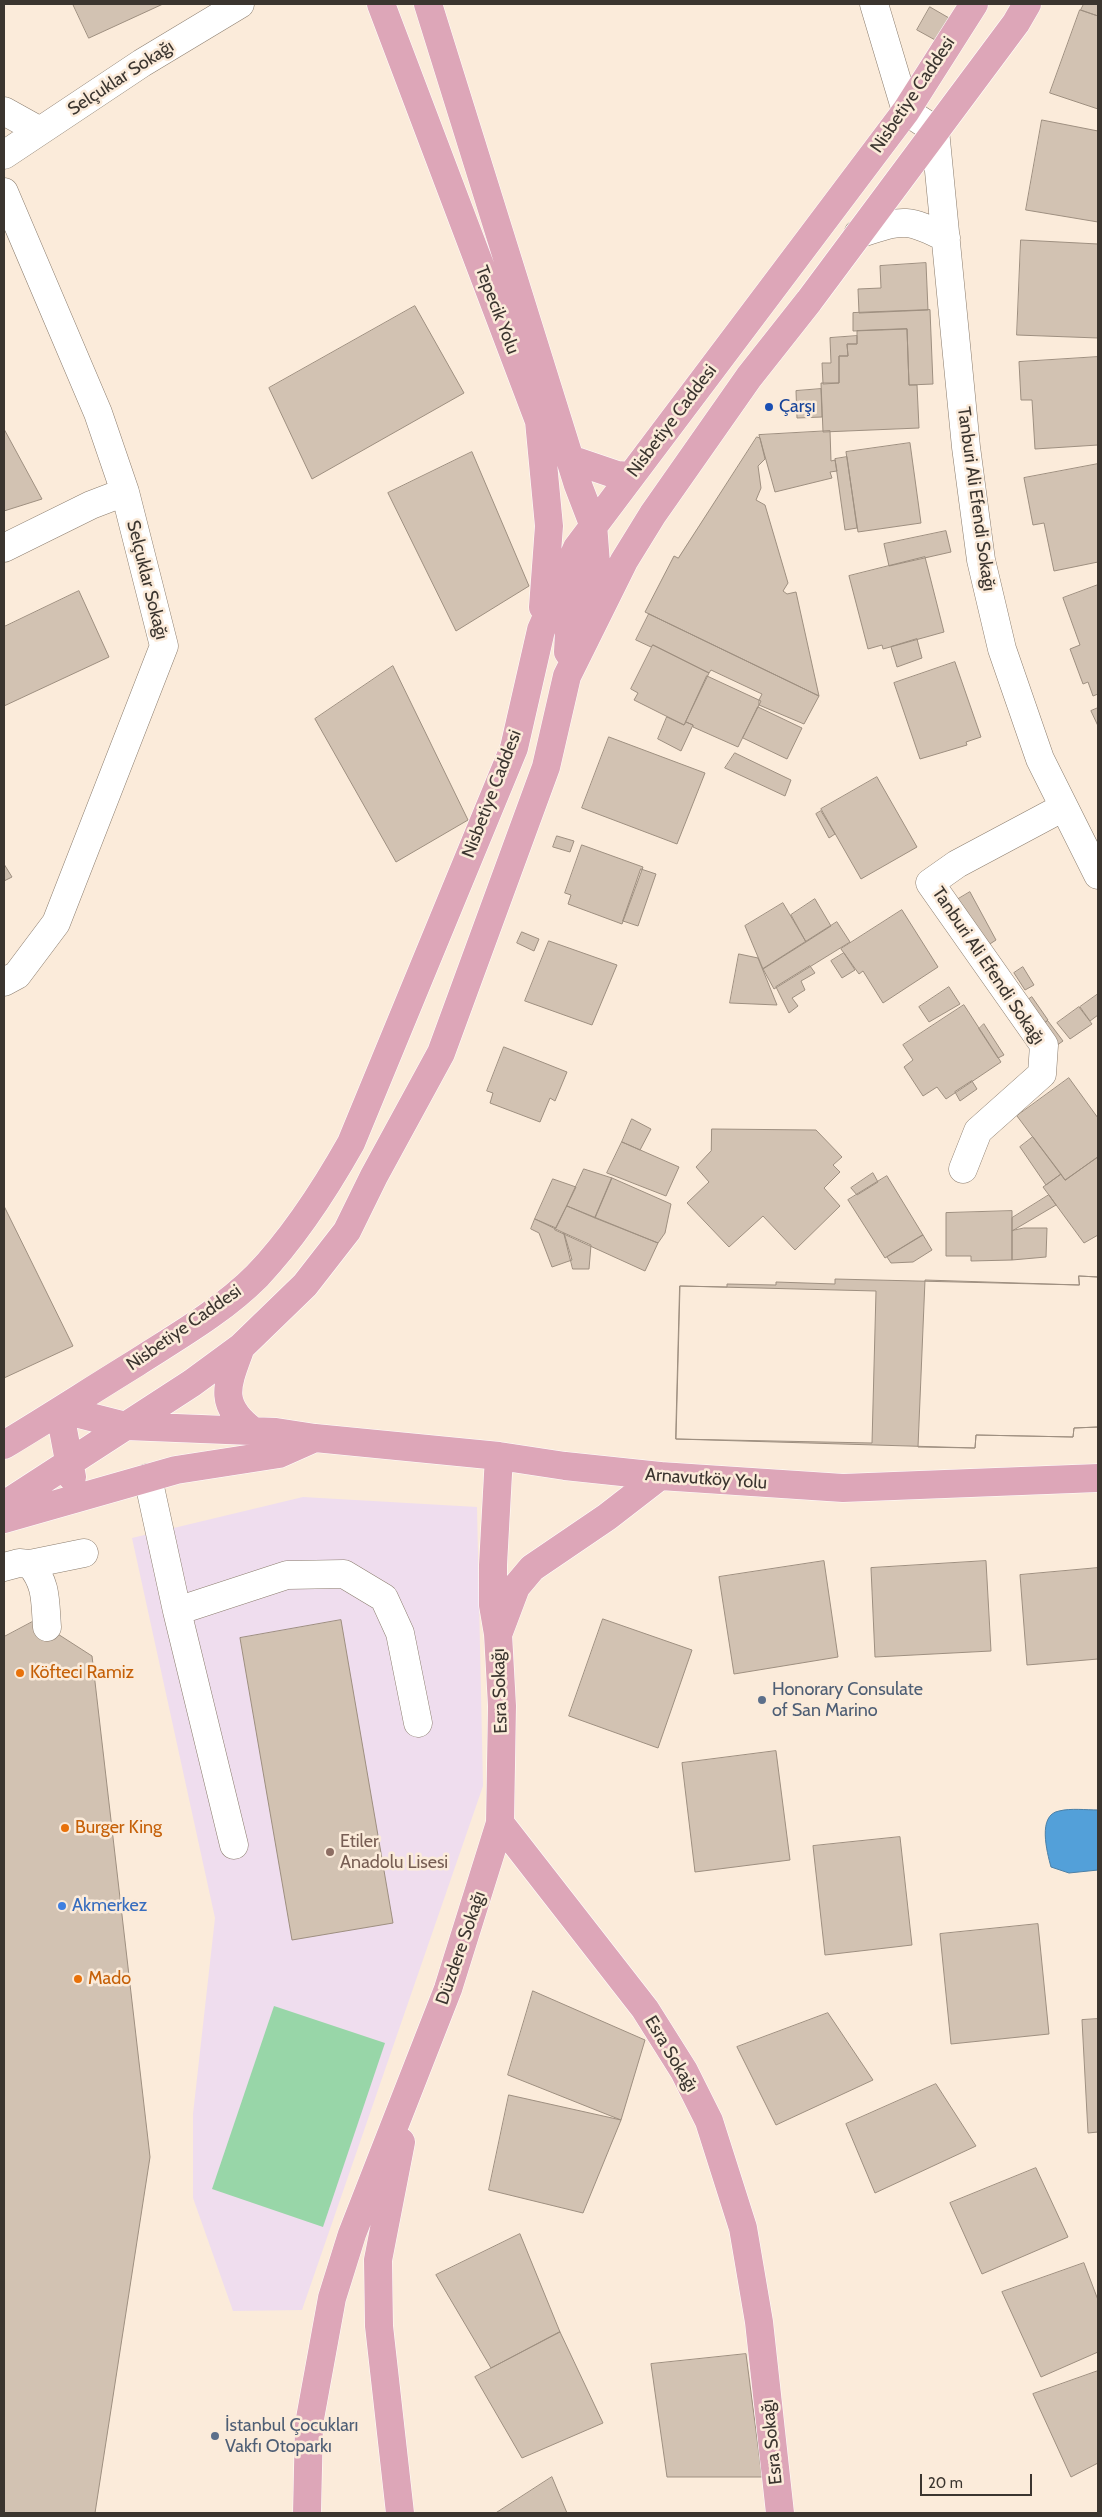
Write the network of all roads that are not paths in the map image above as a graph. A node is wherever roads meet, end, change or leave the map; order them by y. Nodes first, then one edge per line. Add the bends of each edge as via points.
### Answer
1 (240, 4) edge
2 (381, 4) edge
3 (428, 4) edge
4 (874, 4) edge
5 (974, 4) edge
6 (1026, 4) edge
7 (906, 110) junction
8 (4, 111) edge
9 (935, 130) junction
10 (40, 131) junction
11 (4, 155) edge
12 (4, 192) edge
13 (858, 234) junction
14 (946, 238) junction
15 (570, 459) junction
16 (631, 476) junction
17 (125, 492) junction
18 (593, 524) junction
19 (4, 548) edge
20 (541, 630) junction
21 (567, 676) junction
22 (1062, 808) junction
23 (1095, 864) edge
24 (4, 982) edge
25 (963, 1169) dead end
26 (241, 1347) junction
27 (63, 1410) junction
28 (126, 1426) junction
29 (253, 1431) junction
30 (315, 1438) junction
31 (4, 1445) edge
32 (499, 1456) junction
33 (70, 1462) junction
34 (660, 1476) junction
35 (148, 1478) junction
36 (1098, 1478) edge
37 (75, 1498) junction
38 (4, 1505) edge
39 (4, 1519) edge
40 (84, 1553) dead end
41 (17, 1566) edge
42 (176, 1611) junction
43 (47, 1627) dead end
44 (498, 1634) junction
45 (418, 1723) dead end
46 (500, 1823) junction
47 (234, 1845) dead end
48 (414, 2071) junction
49 (307, 2513) edge
50 (400, 2513) edge
51 (780, 2513) edge

1 - 10 street, Selçuklar Sokağı via 142,63
2 - 20 main road, Tepecik Yolu via 539,421 550,526
3 - 15 main road, Tepecik Yolu
4 - 7 street
5 - 7 main road, Nisbetiye Caddesi
6 - 9 main road, Nisbetiye Caddesi via 1016,23
7 - 9 street
7 - 16 main road, Nisbetiye Caddesi
8 - 10 street
9 - 13 main road, Nisbetiye Caddesi
9 - 14 street, Tanburi Ali Efendi Sokağı
10 - 11 street, Selçuklar Sokağı
12 - 17 street, Selçuklar Sokağı via 98,413
13 - 14 street via 899,222 920,224
13 - 21 main road, Nisbetiye Caddesi via 748,377 653,514 624,561
14 - 22 street, Tanburi Ali Efendi Sokağı via 966,447 981,560 1002,649 1040,759
15 - 16 main road via 617,476
15 - 18 main road, Tepecik Yolu
16 - 18 main road, Nisbetiye Caddesi
17 - 19 street
17 - 24 street, Selçuklar Sokağı via 164,646 56,923 17,975
18 - 20 main road, Nisbetiye Caddesi via 577,548
18 - 21 main road, Tepecik Yolu via 596,563 569,632
20 - 27 main road, Nisbetiye Caddesi via 514,748 351,1143 324,1192 262,1270 224,1304
21 - 26 main road, Nisbetiye Caddesi via 546,767 441,1053 347,1231 305,1286
22 - 23 street, Tanburi Ali Efendi Sokağı
22 - 25 street, Tanburi Ali Efendi Sokağı via 957,864 930,883 1044,1045 1042,1074 978,1131
26 - 28 main road, Nisbetiye Caddesi via 192,1384
26 - 29 main road via 228,1392 229,1406 237,1419
27 - 28 main road, Arnavutköy Yolu
27 - 31 main road, Nisbetiye Caddesi
27 - 33 main road via 62,1424
28 - 29 main road, Arnavutköy Yolu
28 - 33 main road
29 - 30 main road, Arnavutköy Yolu
30 - 32 main road, Arnavutköy Yolu
30 - 35 main road via 279,1454 201,1465
32 - 34 main road, Arnavutköy Yolu
32 - 44 main road, Esra Sokağı via 493,1565 493,1605
33 - 37 main road
33 - 38 main road
34 - 36 main road, Arnavutköy Yolu via 843,1488
34 - 44 main road via 532,1568 516,1588
35 - 37 main road
35 - 42 street
37 - 39 main road
40 - 41 street
41 - 43 street via 40,1576
42 - 45 street via 286,1575 344,1574 384,1598 400,1633
42 - 47 street
44 - 46 main road, Esra Sokağı via 502,1706
46 - 48 main road, Düzdere Sokağı via 448,1989
46 - 51 main road, Esra Sokağı via 644,2009 684,2071 709,2121 743,2228 759,2322
48 - 49 main road via 352,2234 332,2298 309,2424
48 - 50 main road via 378,2260 379,2326

